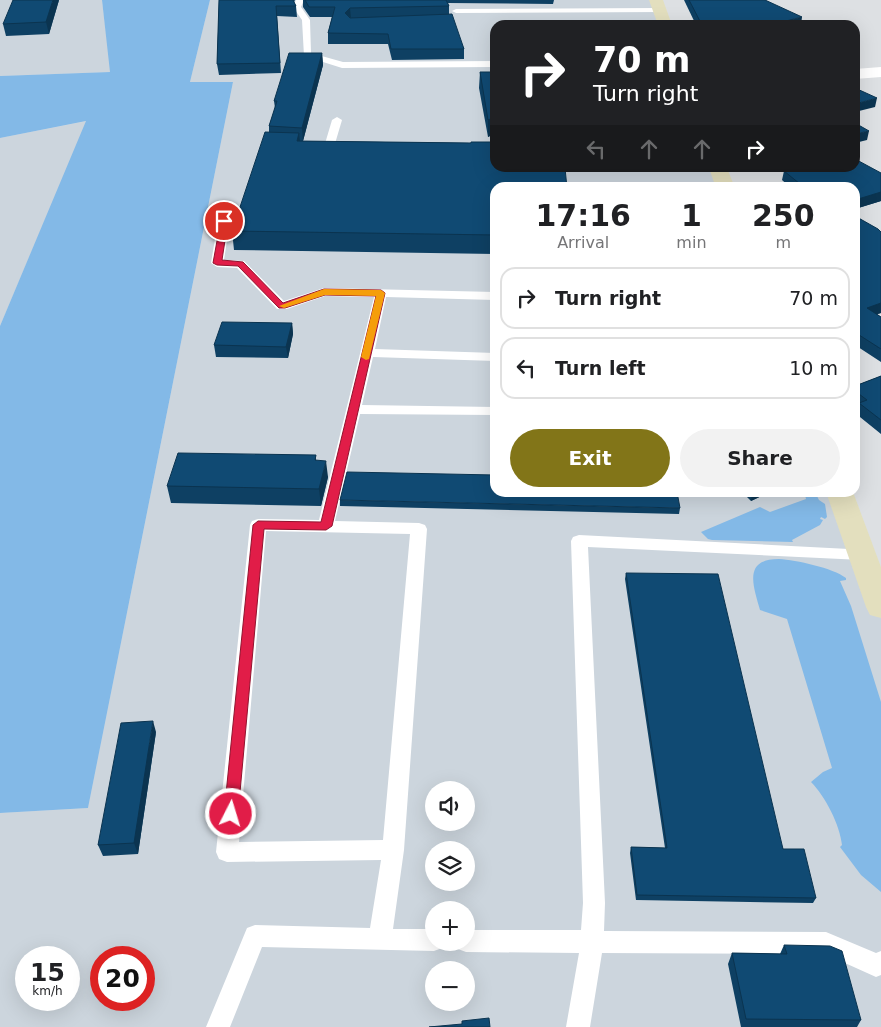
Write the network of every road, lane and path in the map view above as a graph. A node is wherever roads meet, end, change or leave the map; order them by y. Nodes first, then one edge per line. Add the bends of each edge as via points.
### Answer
1 (300, 0) edge
2 (658, 5) edge
3 (456, 15) dead end
4 (663, 20) edge
5 (490, 64) edge
6 (881, 72) edge
7 (860, 74) edge
8 (337, 120) dead end
9 (329, 147) edge
10 (224, 221) dead end
11 (381, 293) junction
12 (490, 296) edge
13 (366, 353) junction
14 (490, 357) edge
15 (354, 410) junction
16 (490, 411) edge
17 (841, 497) edge
18 (326, 526) junction
19 (862, 554) junction
20 (881, 607) edge
21 (393, 850) junction
22 (380, 940) junction
23 (425, 940) edge
24 (475, 941) edge
25 (592, 942) junction
26 (881, 963) edge
27 (218, 1027) edge
28 (578, 1027) edge

1 - 5 lane via 297,7 306,20 307,54 342,65
2 - 3 lane via 500,11 474,20
2 - 4 street
6 - 7 street
8 - 9 lane
10 - 11 lane via 217,263 240,264 282,306 324,292
11 - 12 lane
11 - 13 lane
13 - 14 lane
13 - 15 lane
15 - 16 lane
15 - 18 lane
17 - 19 street
18 - 21 lane via 419,529
18 - 21 lane via 258,525 227,852
19 - 20 street
19 - 25 lane via 579,542 594,903
21 - 22 lane
22 - 23 lane
22 - 27 lane via 255,936
24 - 25 lane
25 - 26 lane via 826,943 876,965
25 - 28 lane

